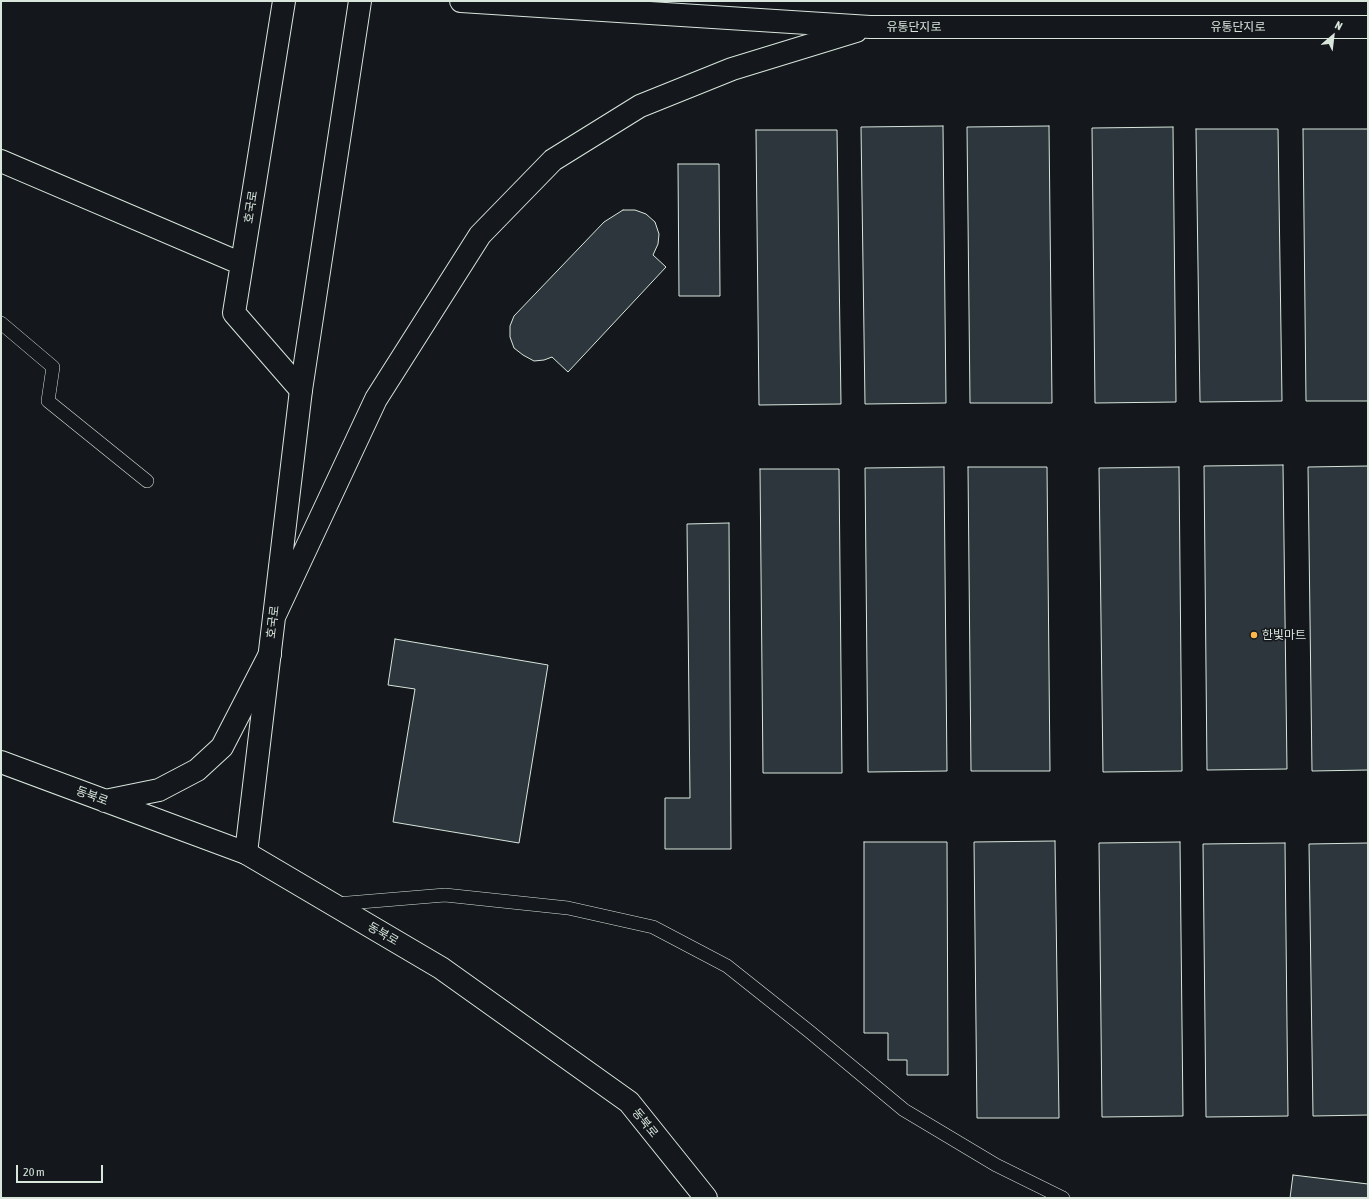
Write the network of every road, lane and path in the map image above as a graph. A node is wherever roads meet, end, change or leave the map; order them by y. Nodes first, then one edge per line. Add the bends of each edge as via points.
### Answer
1 (284, 1) edge
2 (360, 1) edge
3 (461, 1) edge
4 (870, 26) junction
5 (1368, 27) edge
6 (1, 161) edge
7 (242, 264) junction
8 (1, 323) edge
9 (301, 390) junction
10 (147, 481) dead end
11 (274, 617) junction
12 (270, 654) junction
13 (1, 762) edge
14 (105, 801) junction
15 (246, 853) junction
16 (334, 905) junction
17 (706, 1198) edge
18 (1063, 1198) edge

1 - 7 main road, 호국로
2 - 9 main road, 호국로
3 - 4 main road, 유통단지로
4 - 5 main road, 유통단지로
4 - 11 main road via 732,69 640,106 553,160 480,235 376,399
6 - 7 main road
7 - 9 main road, 호국로 via 234,313
8 - 10 lane via 53,367 48,400
9 - 11 main road, 호국로
11 - 12 main road, 호국로
12 - 14 main road via 222,747 198,770 159,790
12 - 15 main road, 호국로
13 - 14 main road, 동북로
14 - 15 main road, 동북로
15 - 16 main road, 동북로
16 - 17 main road, 동북로 via 441,968 629,1102
16 - 18 lane via 445,895 568,908 654,927 727,966 904,1110 996,1165

